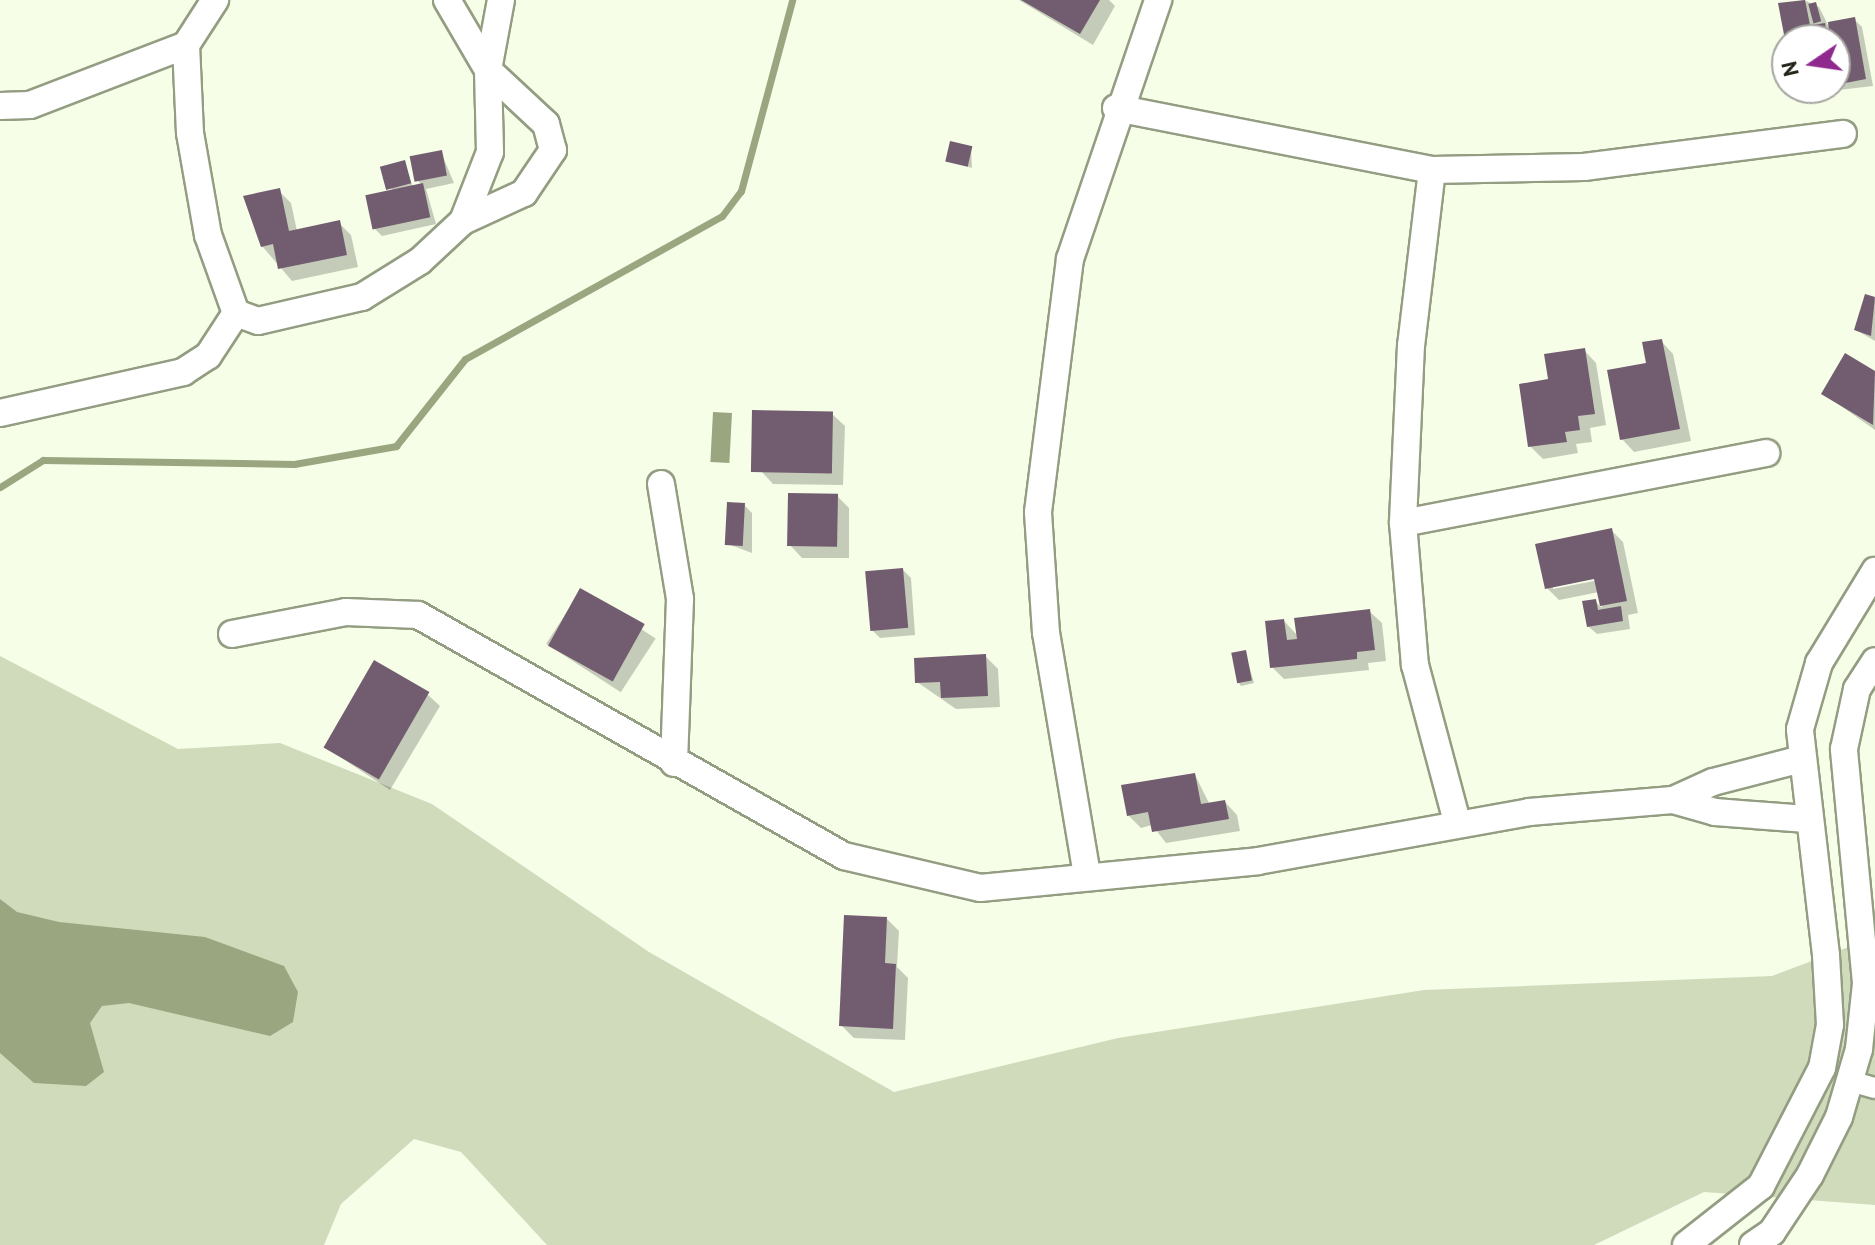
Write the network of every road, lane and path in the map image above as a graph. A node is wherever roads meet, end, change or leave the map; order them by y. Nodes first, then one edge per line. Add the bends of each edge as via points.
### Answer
1 (215, 0) edge
2 (447, 0) edge
3 (501, 0) edge
4 (1158, 0) edge
5 (186, 45) junction
6 (488, 70) junction
7 (0, 106) edge
8 (1116, 108) junction
9 (1843, 134) dead end
10 (1432, 170) junction
11 (463, 221) junction
12 (236, 313) junction
13 (0, 413) edge
14 (1766, 453) dead end
15 (661, 484) dead end
16 (1403, 523) junction
17 (1875, 571) edge
18 (232, 634) dead end
19 (1875, 661) edge
20 (1801, 759) junction
21 (674, 763) junction
22 (1673, 800) junction
23 (1807, 819) junction
24 (1457, 822) junction
25 (1087, 875) junction
26 (1862, 1084) edge
27 (1761, 1186) junction
28 (1766, 1241) edge
29 (1686, 1245) edge

1 - 5 street
2 - 6 street
3 - 6 street
4 - 8 street
5 - 7 street via 30,105
5 - 12 street via 190,133 208,235
6 - 11 street via 490,152
6 - 11 street via 529,102 553,150 524,193
8 - 10 street
8 - 25 street via 1070,259 1038,512 1046,633
9 - 10 street via 1584,167
10 - 16 street via 1407,388
11 - 12 street via 420,261 362,297 258,321
12 - 13 street via 208,356 183,372
14 - 16 street
15 - 21 street via 680,599
16 - 24 street via 1415,665
17 - 20 street via 1819,663 1804,703
18 - 21 street via 346,612 418,615
19 - 26 street via 1857,689 1844,749 1866,983
20 - 22 street via 1713,782
20 - 23 street
21 - 25 street via 844,856 905,873 980,888
22 - 23 street via 1715,812
22 - 24 street
23 - 27 street via 1822,894 1830,1025 1812,1093
24 - 25 street via 1258,861
26 - 28 street
27 - 28 street
27 - 29 street

